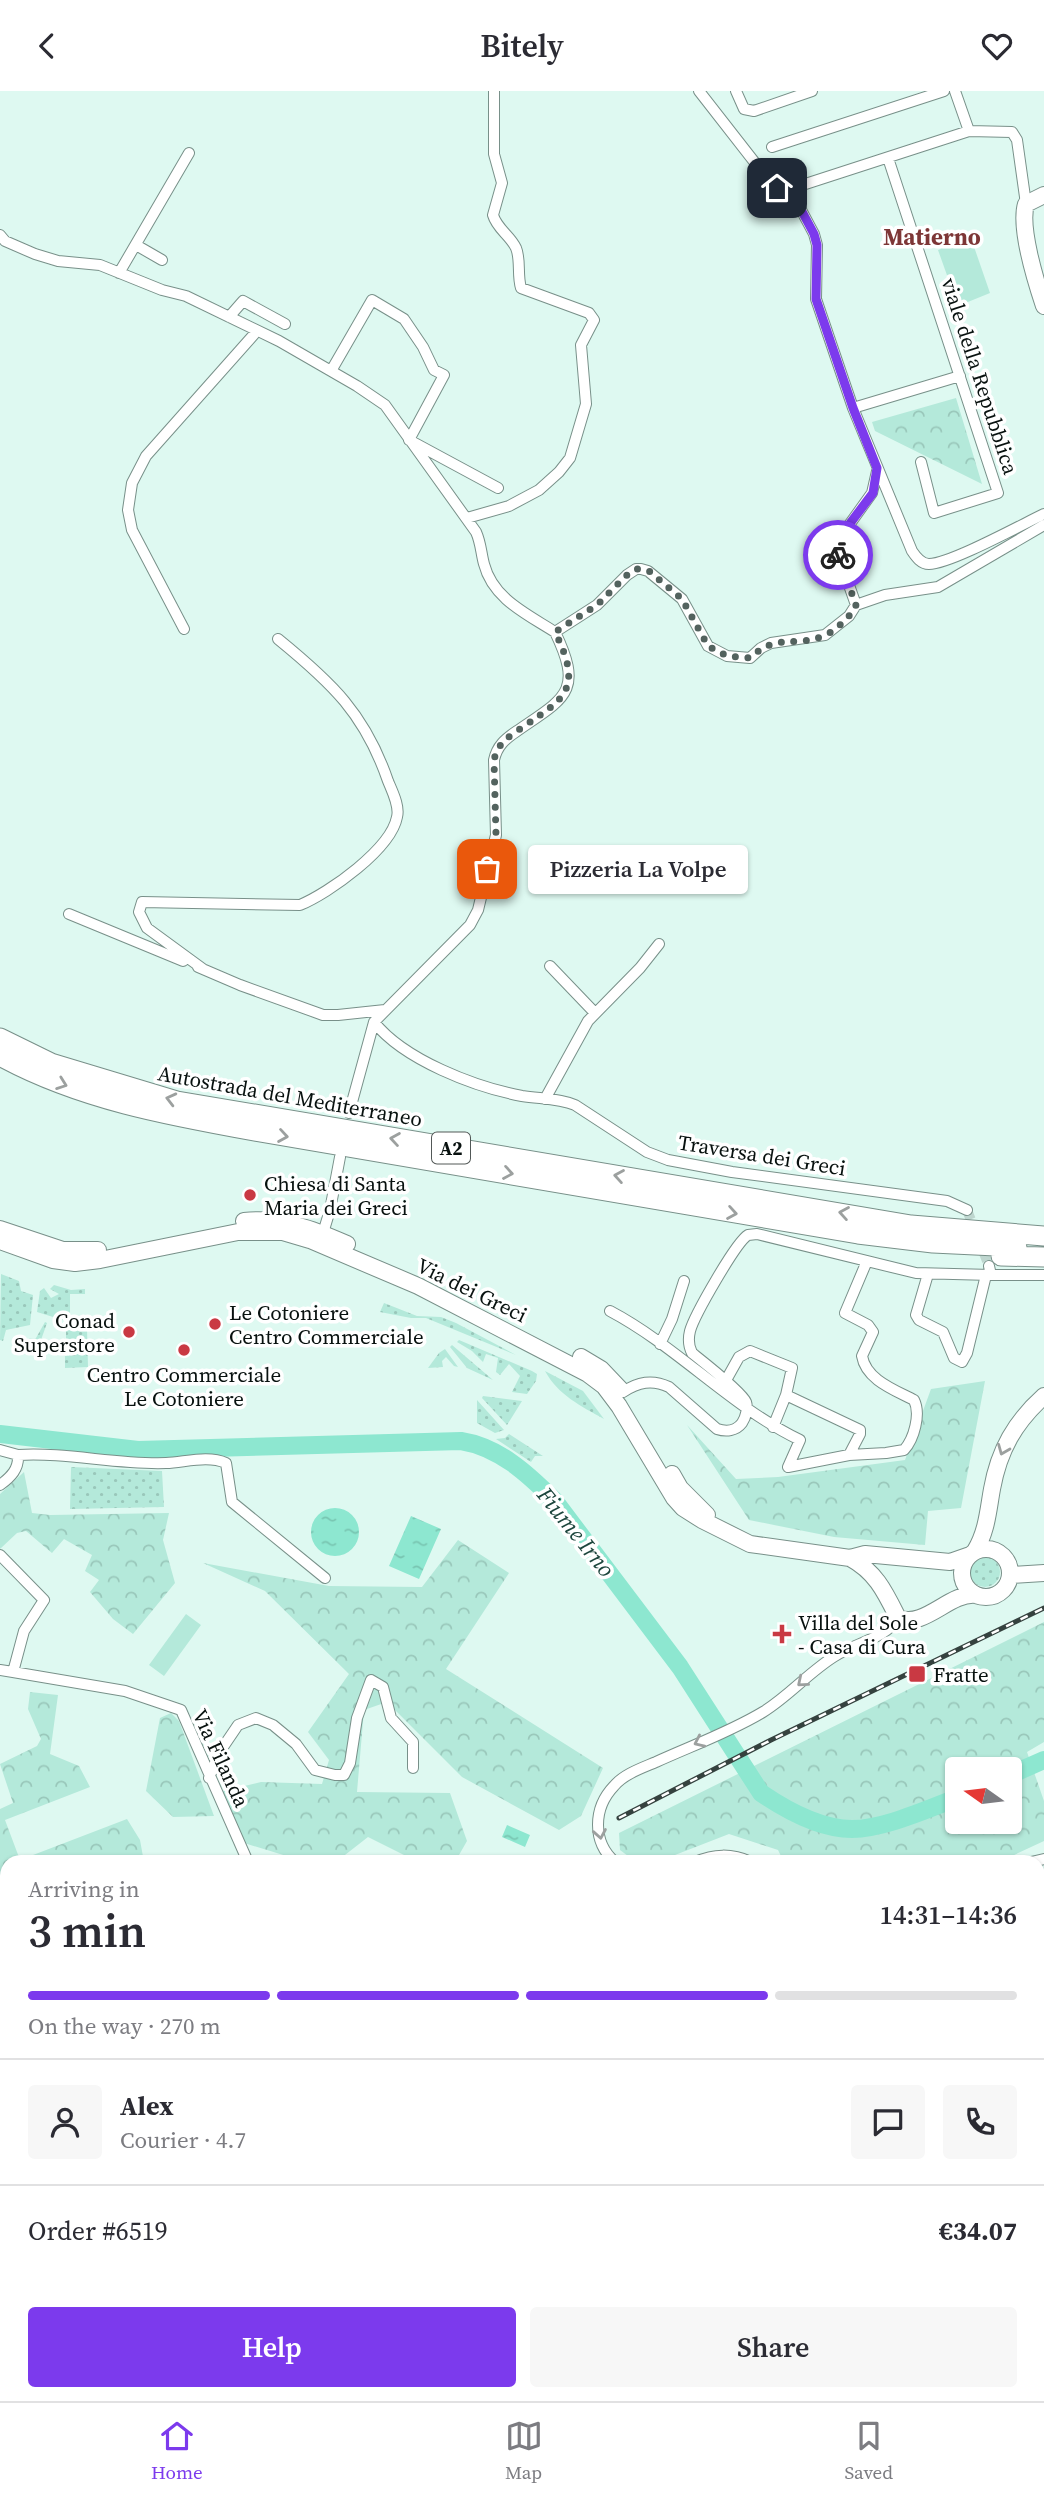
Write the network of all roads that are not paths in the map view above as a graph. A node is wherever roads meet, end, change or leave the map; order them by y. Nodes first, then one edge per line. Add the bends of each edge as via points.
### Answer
1 (494, 91) edge
2 (699, 91) edge
3 (736, 91) edge
4 (812, 91) edge
5 (944, 91) edge
6 (955, 91) edge
7 (969, 131) junction
8 (772, 147) dead end
9 (189, 153) dead end
10 (888, 158) junction
11 (790, 189) junction
12 (1044, 195) edge
13 (1026, 204) junction
14 (0, 235) edge
15 (136, 245) junction
16 (162, 260) dead end
17 (120, 273) junction
18 (1044, 306) edge
19 (229, 317) junction
20 (285, 324) dead end
21 (257, 331) junction
22 (331, 371) junction
23 (960, 376) junction
24 (853, 408) junction
25 (409, 440) junction
26 (921, 463) dead end
27 (877, 468) junction
28 (498, 488) dead end
29 (1044, 514) edge
30 (467, 518) junction
31 (1044, 525) edge
32 (856, 605) junction
33 (184, 629) dead end
34 (555, 632) junction
35 (278, 639) dead end
36 (69, 914) dead end
37 (659, 944) dead end
38 (550, 966) dead end
39 (203, 969) junction
40 (385, 1010) junction
41 (595, 1013) junction
42 (374, 1022) junction
43 (0, 1038) edge
44 (0, 1056) edge
45 (545, 1099) junction
46 (349, 1113) dead end
47 (340, 1157) dead end
48 (968, 1210) dead end
49 (911, 1225) junction
50 (1044, 1226) edge
51 (0, 1229) edge
52 (323, 1233) junction
53 (858, 1234) junction
54 (1044, 1236) edge
55 (0, 1241) edge
56 (1044, 1248) edge
57 (1044, 1257) edge
58 (867, 1261) junction
59 (989, 1272) junction
60 (928, 1274) junction
61 (1044, 1275) edge
62 (684, 1281) dead end
63 (610, 1311) dead end
64 (660, 1344) junction
65 (725, 1382) junction
66 (623, 1392) junction
67 (786, 1395) junction
68 (1044, 1396) edge
69 (747, 1409) junction
70 (773, 1427) junction
71 (0, 1450) edge
72 (18, 1455) junction
73 (849, 1455) junction
74 (0, 1485) edge
75 (765, 1545) junction
76 (973, 1553) junction
77 (0, 1555) edge
78 (850, 1558) junction
79 (936, 1561) junction
80 (1044, 1573) edge
81 (1010, 1575) junction
82 (325, 1578) dead end
83 (880, 1583) junction
84 (976, 1595) junction
85 (898, 1618) junction
86 (0, 1670) edge
87 (13, 1672) junction
88 (414, 1768) dead end
89 (209, 1777) junction
90 (245, 1855) edge
91 (609, 1855) edge

1 - 30 street via 494,154 502,183 493,215 517,250 521,288 589,313 594,320 581,345 586,404 570,458 539,490 509,506
2 - 11 street via 770,182
3 - 4 street via 744,109 754,111
5 - 8 street
6 - 7 street
7 - 10 street
7 - 13 street via 1008,131 1015,136
9 - 15 street
10 - 11 street
10 - 23 street, viale della Repubblica
11 - 24 street via 814,234 816,299
12 - 13 main road
13 - 18 main road via 1025,226
14 - 17 street via 58,261 100,265
15 - 16 street
15 - 17 street
17 - 19 street
19 - 20 street via 243,300
19 - 21 street
21 - 22 street
21 - 33 street via 146,456 132,483 128,510 132,530
22 - 25 street via 385,405
22 - 25 street via 372,300 404,319 434,370 444,375
23 - 24 street
23 - 26 street, viale della Repubblica via 998,493 934,513
24 - 27 street
25 - 28 street
25 - 30 street
27 - 29 street via 912,551 925,563 960,554
27 - 32 street via 873,493 839,538 838,554
30 - 34 street via 482,545 484,565 504,599
31 - 32 street via 937,587
32 - 34 street via 825,635 771,643 750,658 727,656 708,646 682,599 649,571 636,569 597,605
34 - 40 street via 570,666 569,679 563,698 505,739 496,752 496,835 478,910 471,925
35 - 39 street via 327,681 363,724 377,751 397,818 385,840 358,867 300,905 142,902 139,912 147,928
36 - 39 street
37 - 41 street
38 - 41 street
39 - 40 street via 323,1014
40 - 42 street
41 - 45 street
42 - 45 street, Traversa dei Greci via 384,1034 440,1069 489,1088
42 - 46 street
49 -> 43 highway, Autostrada del Mediterraneo / A2 via 177,1101 51,1063
44 -> 53 highway, Autostrada del Mediterraneo / A2 via 107,1100 172,1116
45 - 48 street, Traversa dei Greci via 563,1100 583,1109 668,1160 947,1202
47 - 52 street
49 - 50 highway, A2 via 943,1220
49 - 54 highway
51 - 52 main road, Via dei Greci via 74,1252 254,1220 277,1220
52 - 66 main road, Via dei Greci via 423,1277 592,1363
53 - 56 highway, A2
53 - 57 highway via 922,1249
55 - 75 main road, Via dei Greci via 75,1263 238,1232 283,1232 310,1240 418,1286 588,1374 611,1394 683,1508 731,1537
58 - 60 street
58 - 65 street via 757,1234 743,1237 692,1325 688,1346
58 - 73 street via 845,1313 873,1332 862,1356 866,1367 882,1384 915,1400 918,1413 904,1450
59 - 60 street
59 - 60 street via 962,1361 954,1358 943,1332 916,1315
59 - 61 street
62 - 64 street
63 - 64 street
64 - 69 street
65 - 67 street via 739,1357 750,1351 792,1368
65 - 69 street via 743,1397
66 - 69 street via 643,1382 660,1383 725,1431 742,1423
66 - 75 main road, Via dei Greci via 680,1488 707,1515
67 - 70 street
67 - 73 street via 860,1430
68 -> 76 main road via 1007,1440 997,1465 988,1520
69 - 70 street
70 - 73 street via 800,1440 789,1467
71 - 72 street
72 - 74 street via 12,1476
72 - 82 street via 48,1453 76,1459 165,1463 216,1458 226,1463 232,1502
75 - 78 main road, Via dei Greci
76 - 79 main road, Via dei Greci via 956,1561
76 - 81 main road via 990,1549 1003,1555
76 - 84 main road via 962,1577
77 - 87 street via 44,1600 24,1631
78 - 79 main road, Via dei Greci via 865,1554
78 - 83 main road via 864,1565
79 - 83 main road, Via dei Greci via 887,1564 881,1568
80 - 81 main road
81 - 84 main road via 999,1594
83 - 85 main road
84 - 85 main road via 956,1598 914,1620
85 -> 91 street via 886,1630 827,1661 761,1713 615,1785 598,1820 598,1833
86 - 87 street, Via Filanda
87 - 89 street, Via Filanda via 125,1691 181,1710
88 - 89 street via 413,1742 391,1718 383,1687 372,1679 344,1775 315,1770 296,1744 256,1718 238,1725
89 - 90 street, Via Filanda

